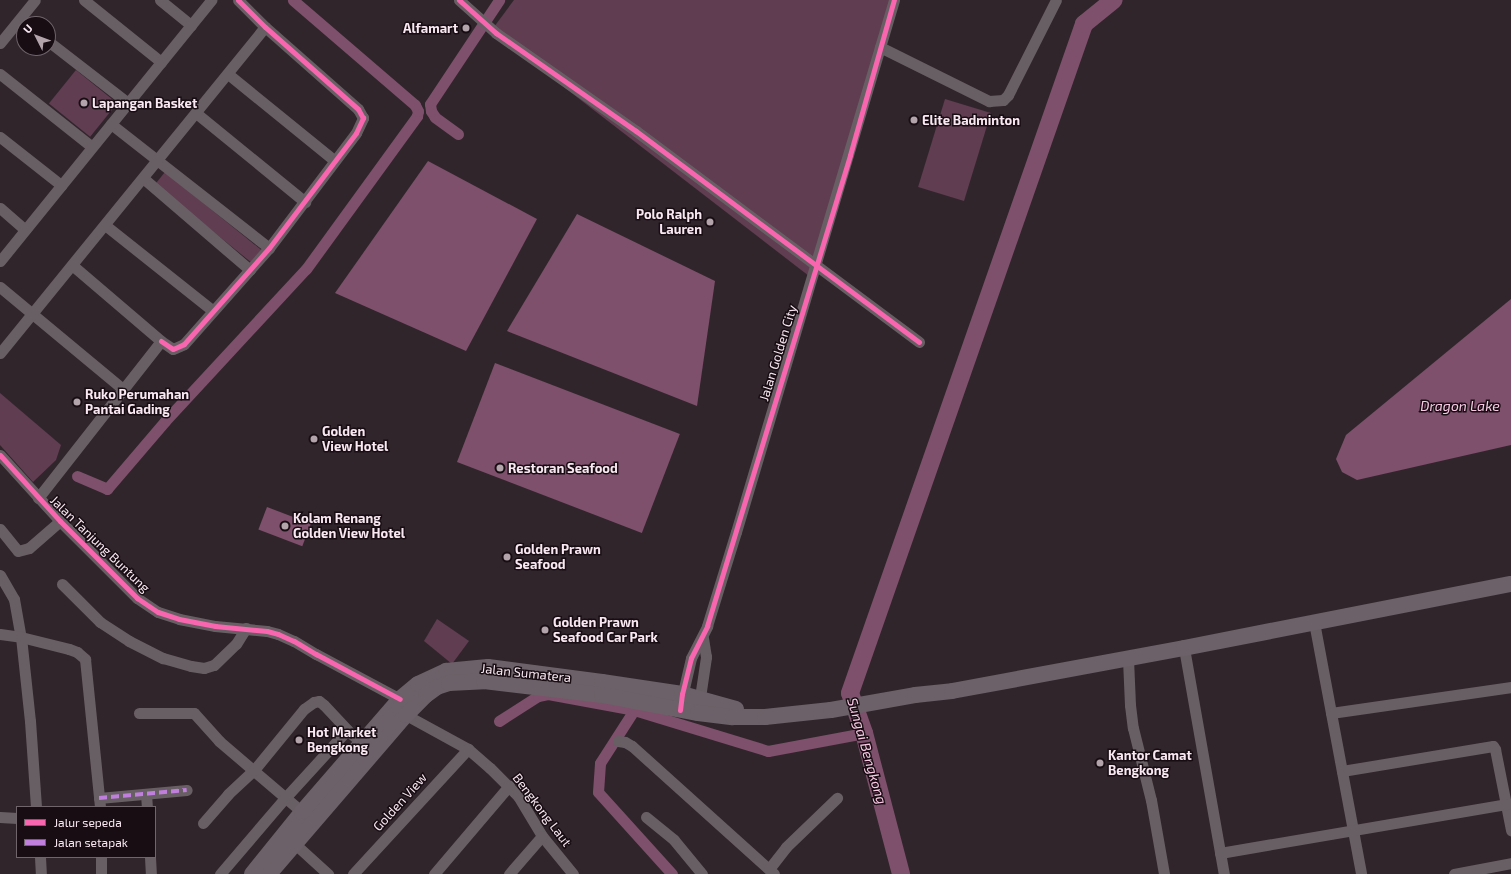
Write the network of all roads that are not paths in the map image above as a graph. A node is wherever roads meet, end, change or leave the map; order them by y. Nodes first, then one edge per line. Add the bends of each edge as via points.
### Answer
1 (35, 0) edge
2 (84, 0) edge
3 (160, 0) edge
4 (211, 0) edge
5 (238, 0) edge
6 (459, 0) edge
7 (894, 0) edge
8 (1056, 0) edge
9 (26, 16) edge
10 (191, 25) junction
11 (265, 27) junction
12 (16, 29) edge
13 (0, 44) edge
14 (56, 47) edge
15 (880, 47) junction
16 (161, 62) junction
17 (0, 74) edge
18 (228, 74) junction
19 (128, 103) junction
20 (196, 112) junction
21 (111, 124) junction
22 (0, 137) edge
23 (92, 147) junction
24 (157, 160) junction
25 (334, 160) junction
26 (142, 178) junction
27 (61, 185) junction
28 (305, 202) junction
29 (0, 208) edge
30 (105, 225) junction
31 (25, 230) junction
32 (269, 248) junction
33 (0, 261) edge
34 (816, 264) junction
35 (72, 265) junction
36 (250, 270) junction
37 (0, 287) edge
38 (213, 311) junction
39 (32, 314) junction
40 (161, 341) junction
41 (919, 342) dead end
42 (0, 353) edge
43 (124, 389) junction
44 (0, 454) edge
45 (38, 498) junction
46 (60, 521) junction
47 (0, 529) edge
48 (0, 575) edge
49 (62, 584) dead end
50 (1511, 584) edge
51 (1314, 622) junction
52 (246, 628) junction
53 (0, 634) edge
54 (21, 637) junction
55 (703, 638) junction
56 (1184, 648) junction
57 (1128, 659) junction
58 (1511, 687) edge
59 (682, 694) junction
60 (400, 699) junction
61 (699, 706) junction
62 (680, 710) junction
63 (139, 713) dead end
64 (1331, 713) junction
65 (406, 715) junction
66 (347, 730) junction
67 (618, 741) dead end
68 (362, 743) junction
69 (468, 749) junction
70 (254, 770) junction
71 (1342, 770) junction
72 (509, 786) junction
73 (187, 790) dead end
74 (146, 794) junction
75 (285, 798) junction
76 (836, 798) dead end
77 (99, 803) edge
78 (1506, 804) junction
79 (36, 806) edge
80 (147, 806) edge
81 (302, 812) junction
82 (0, 817) edge
83 (646, 817) dead end
84 (16, 818) edge
85 (203, 823) dead end
86 (1511, 830) edge
87 (1353, 831) junction
88 (542, 836) junction
89 (295, 844) junction
90 (1220, 853) junction
91 (40, 858) edge
92 (101, 858) edge
93 (150, 858) edge
94 (1511, 863) edge
95 (772, 872) edge
96 (41, 874) edge
97 (102, 874) edge
98 (151, 874) edge
99 (220, 874) edge
100 (252, 874) edge
101 (269, 874) edge
102 (328, 874) edge
103 (353, 874) edge
104 (434, 874) edge
105 (509, 874) edge
106 (574, 874) edge
107 (702, 874) edge
108 (1164, 874) edge
109 (1224, 874) edge
110 (1361, 874) edge
111 (1454, 874) edge

1 - 9 street
2 - 16 street
3 - 10 street
4 - 10 street
5 - 11 street
6 - 34 street via 489,26 636,130
7 - 15 street, Jalan Golden City
8 - 15 street via 1008,95 1003,100 989,101
10 - 16 street
11 - 18 street
11 - 25 street via 358,109 363,118 360,126
12 - 13 street
14 - 19 street
15 - 34 street, Jalan Golden City
16 - 19 street
17 - 23 street
18 - 20 street
18 - 25 street
19 - 21 street
20 - 24 street
20 - 28 street
21 - 23 street
21 - 24 street
22 - 27 street
23 - 27 street
24 - 26 street
24 - 32 street
25 - 28 street
26 - 30 street
26 - 36 street
27 - 31 street
28 - 32 street
29 - 31 street
30 - 35 street
30 - 38 street
31 - 33 street
32 - 36 street
34 - 41 street
34 - 55 street, Jalan Golden City
35 - 39 street
35 - 40 street
36 - 38 street
37 - 39 street
38 - 40 street via 179,347 173,349
39 - 42 street
39 - 43 street
40 - 43 street
43 - 45 street
44 - 45 street, Jalan Tanjung Buntung
45 - 46 street, Jalan Tanjung Buntung
46 - 47 street via 28,548 18,551
46 - 52 street, Jalan Tanjung Buntung via 137,598 158,612 215,626
48 - 54 street via 14,599
49 - 52 street via 100,622 129,641 163,658 192,666 204,668 214,664 236,644
50 - 51 main road, Jalan Sumatera
51 - 56 main road, Jalan Sumatera
51 - 64 street
52 - 60 street, Jalan Tanjung Buntung via 278,634 294,641
53 - 54 street
54 - 77 street via 69,649 85,659
54 - 79 street
55 - 59 street, Jalan Golden City via 692,658
55 - 61 street, Jalan Golden City via 706,657
56 - 57 main road, Jalan Sumatera
56 - 90 street
57 - 61 main road, Jalan Sumatera via 832,710 765,717
57 - 108 street via 1133,728 1151,800
58 - 64 street
59 - 60 main road, Jalan Sumatera via 488,667 446,671 418,684
59 - 61 main road, Jalan Sumatera
59 - 62 street, Jalan Golden City
60 - 68 main road, Jalan Sumatera
61 - 62 main road, Jalan Sumatera
62 - 65 main road, Jalan Sumatera via 602,695 484,681 450,683 437,687
63 - 70 street via 194,713 219,741
64 - 71 street
65 - 69 street, Bengkong Laut
65 - 89 main road, Jalan Sumatera
66 - 68 street
66 - 70 street via 324,705 319,701 314,702 304,709
66 - 75 street
67 - 95 street via 628,743 644,756
68 - 81 main road, Jalan Sumatera
69 - 72 street, Bengkong Laut
69 - 103 street, Golden View
70 - 75 street
70 - 85 street via 228,794
71 - 78 street via 1493,746
71 - 87 street
72 - 88 street, Bengkong Laut via 518,796
72 - 104 street
73 - 74 street
74 - 77 street
74 - 80 street
75 - 81 street
75 - 99 street
76 - 95 street via 786,847
78 - 86 street
78 - 87 street
81 - 100 main road, Jalan Sumatera
82 - 84 street
83 - 107 street via 674,840
87 - 90 street
87 - 110 street
88 - 105 street
88 - 106 street, Bengkong Laut
89 - 101 main road, Jalan Sumatera
89 - 102 street
90 - 109 street
91 - 96 street
92 - 97 street
93 - 98 street
94 - 111 street

